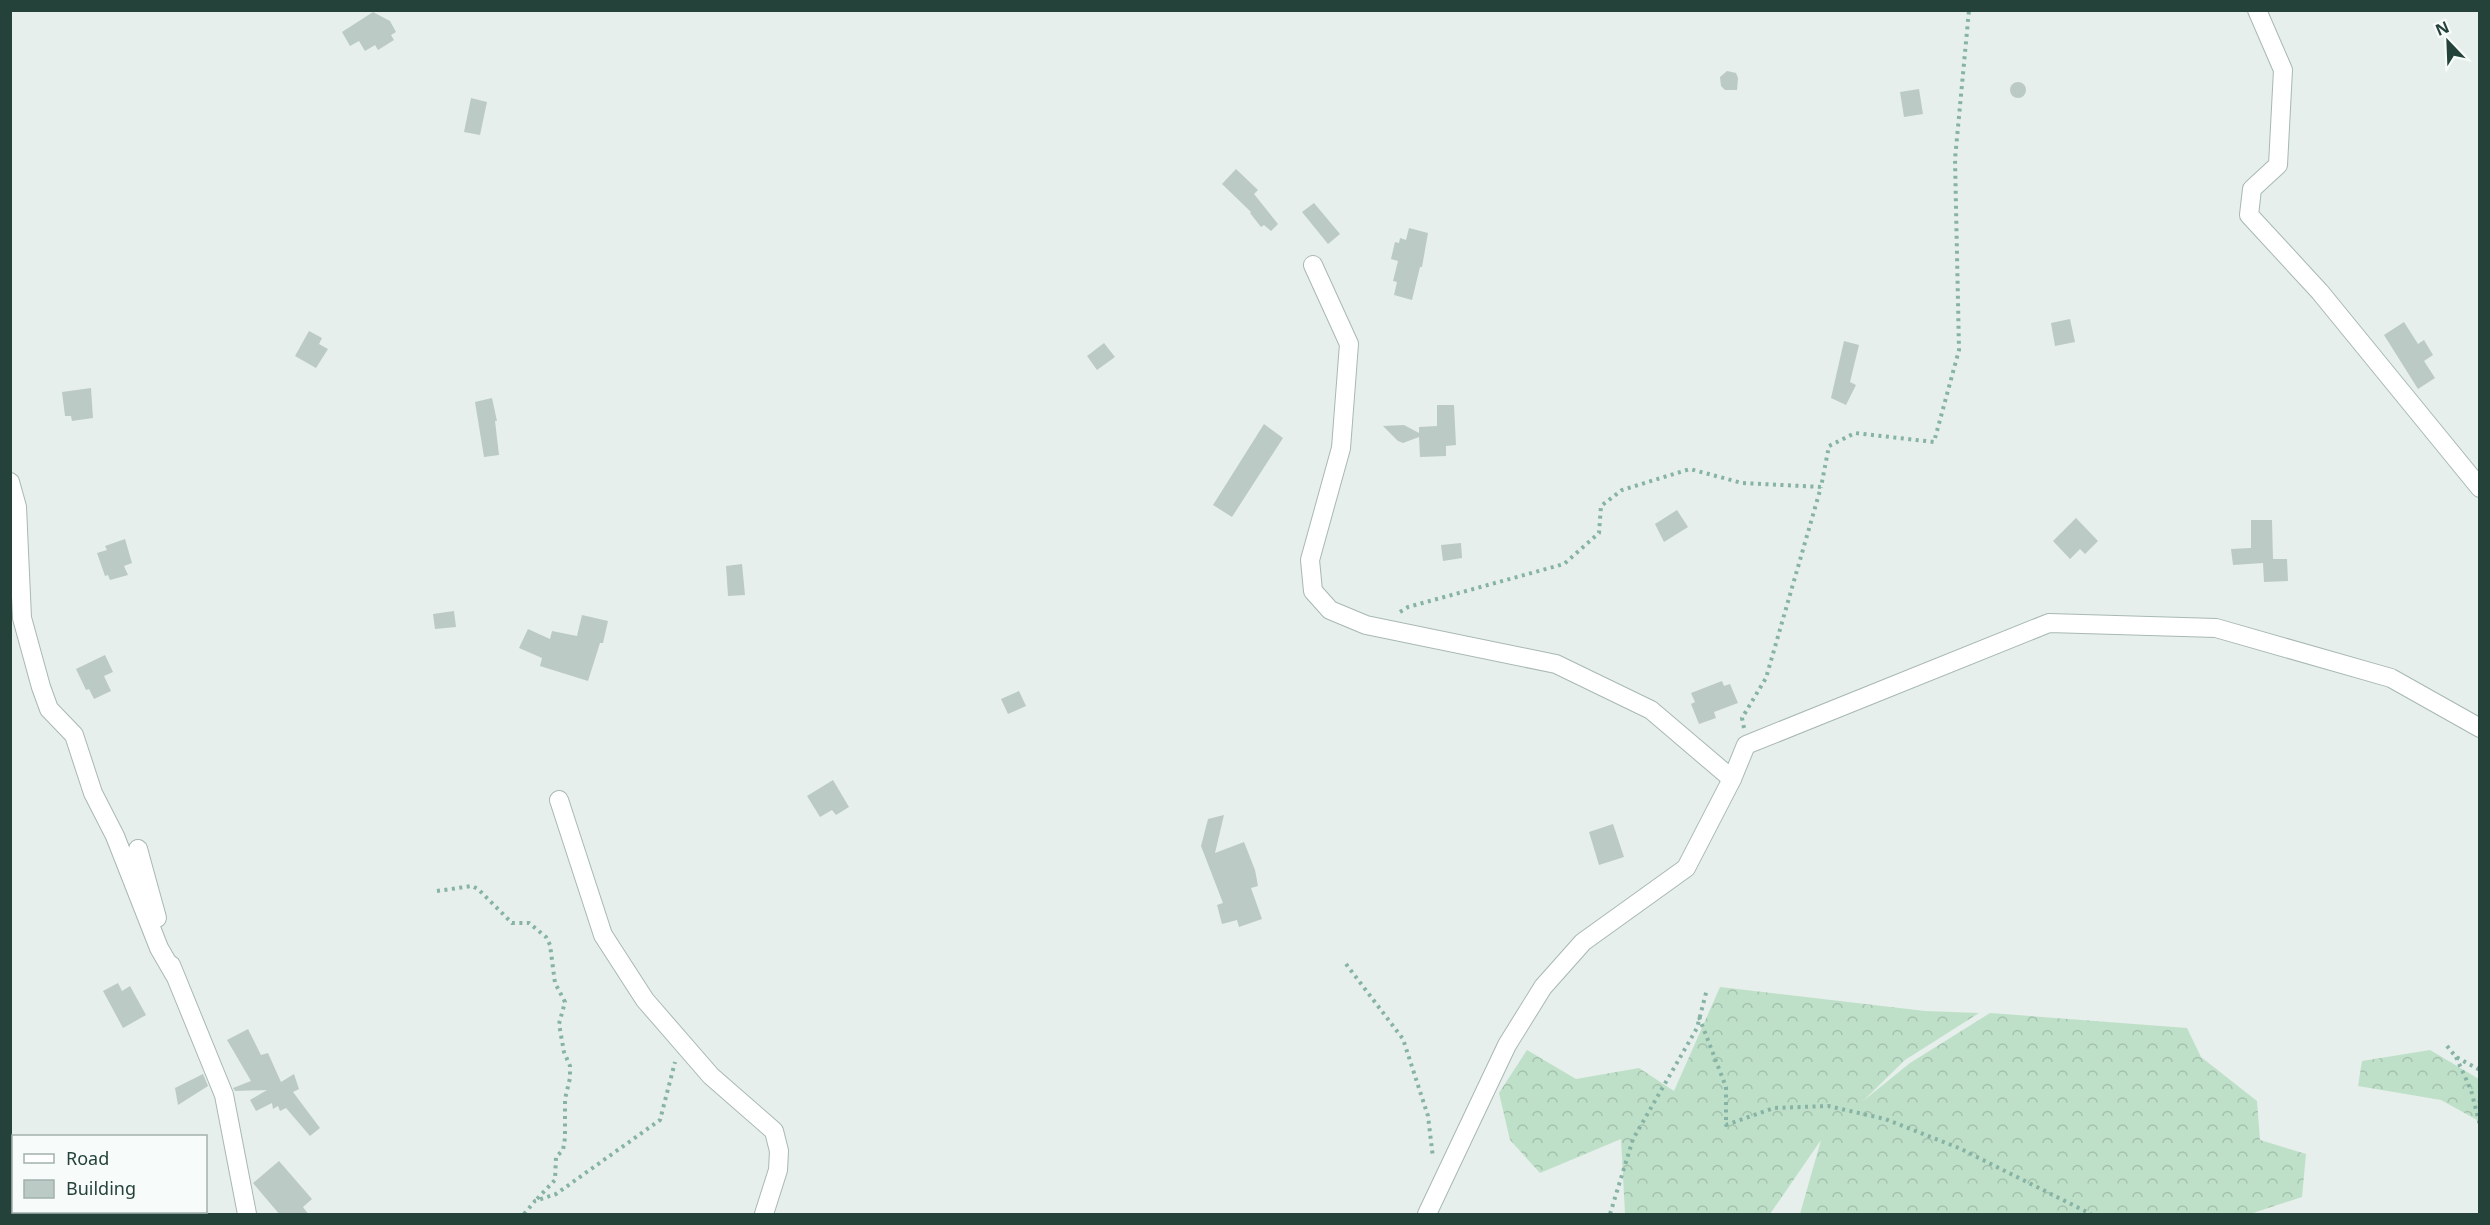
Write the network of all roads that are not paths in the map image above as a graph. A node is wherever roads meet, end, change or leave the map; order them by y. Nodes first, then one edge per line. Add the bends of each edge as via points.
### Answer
1 (2257, 10) edge
2 (1313, 265) dead end
3 (10, 482) edge
4 (2480, 488) edge
5 (2480, 728) edge
6 (1732, 779) junction
7 (559, 800) dead end
8 (138, 849) dead end
9 (174, 974) junction
10 (247, 1215) edge
11 (764, 1215) edge
12 (1427, 1215) edge

1 - 4 street via 2283,70 2278,165 2252,189 2249,215 2320,292
2 - 6 street via 1349,344 1341,448 1310,560 1313,591 1330,610 1366,625 1556,664 1651,710
3 - 9 street via 17,507 22,618 41,687 50,709 74,735 93,793 115,836 159,948
5 - 6 street via 2391,678 2216,628 2049,623 1746,745
6 - 12 street via 1686,868 1583,942 1543,987 1508,1045
7 - 11 street via 603,935 645,1000 711,1076 774,1131 778,1170
8 - 9 street
9 - 10 street via 224,1095

